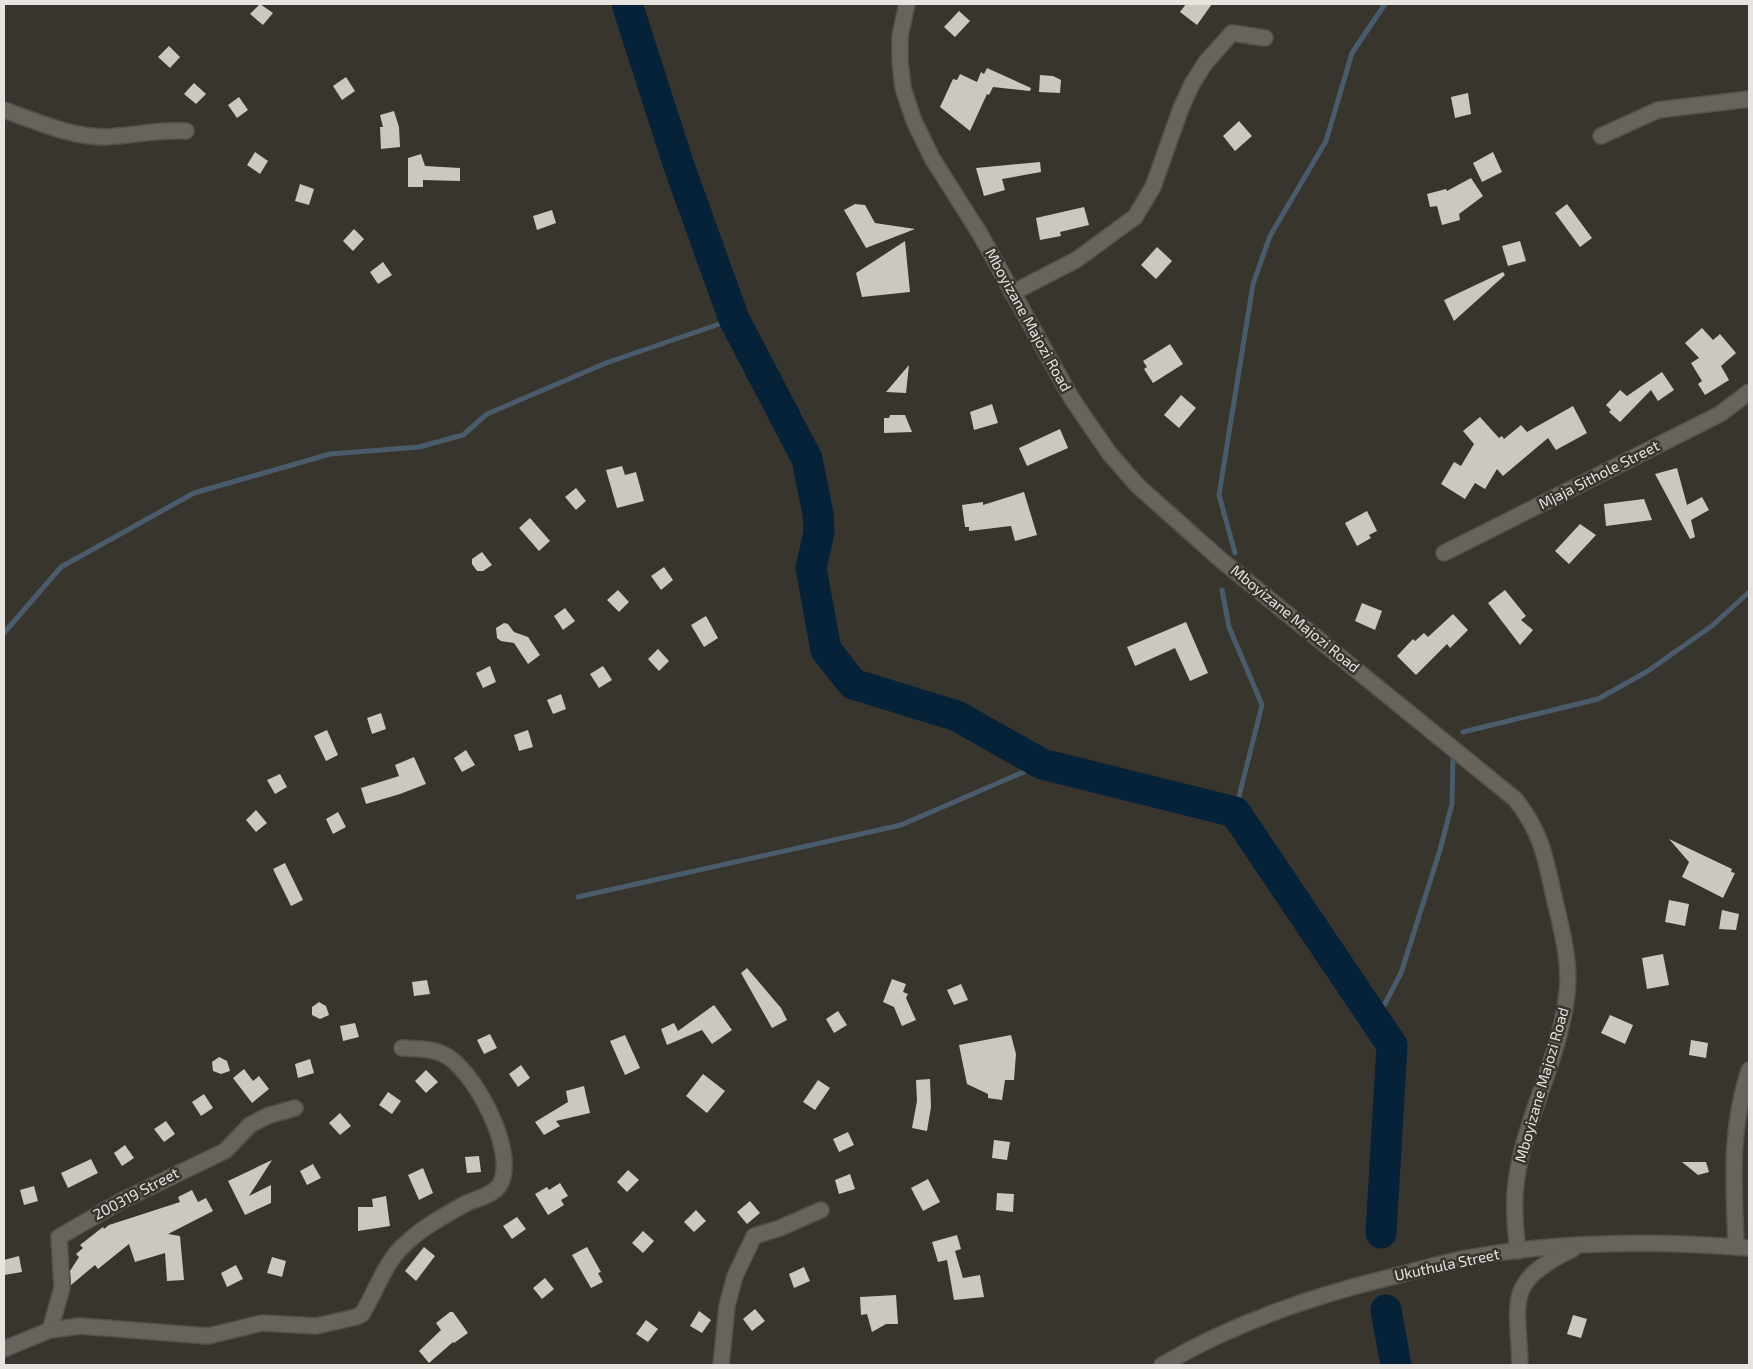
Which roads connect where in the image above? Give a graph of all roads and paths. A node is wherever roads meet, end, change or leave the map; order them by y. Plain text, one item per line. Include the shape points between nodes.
1 (907, 4) edge
2 (1265, 38) dead end
3 (1749, 99) edge
4 (4, 110) edge
5 (186, 131) dead end
6 (1601, 136) dead end
7 (1012, 293) junction
8 (1749, 392) edge
9 (1444, 553) dead end
10 (402, 1048) dead end
11 (1749, 1070) edge
12 (295, 1108) dead end
13 (821, 1210) dead end
14 (1579, 1246) junction
15 (1742, 1248) edge
16 (1518, 1251) junction
17 (50, 1330) junction
18 (4, 1348) edge
19 (721, 1365) edge
20 (1162, 1365) edge
21 (1520, 1365) edge

1 - 7 street, Mboyizane Majozi Road via 900,36 900,60 902,88 911,113 932,158 980,234
2 - 7 street via 1232,33 1206,62 1181,108 1153,187 1134,218 1076,260
3 - 6 street via 1658,110
4 - 5 street via 90,136
7 - 16 street, Mboyizane Majozi Road via 1072,399 1109,453 1138,486 1221,560 1515,799 1535,826 1543,845 1560,924 1568,991 1555,1050 1521,1154 1514,1213
8 - 9 street, Mjaja Sithole Street via 1720,414
10 - 17 street via 444,1054 458,1065 484,1100 499,1133 505,1162 504,1176 494,1191 432,1223 403,1246 392,1259 362,1314 316,1326 262,1323 208,1336 100,1326
11 - 15 street via 1734,1131
12 - 17 street, 200319 Street via 258,1120 225,1150 124,1200 59,1237 62,1288
13 - 19 street via 754,1236 735,1276 727,1306
14 - 15 street, Ukuthula Street via 1626,1243
14 - 16 street, Ukuthula Street
14 - 21 street via 1546,1265 1521,1287 1517,1306
16 - 20 street, Ukuthula Street via 1467,1258 1334,1291 1235,1329
17 - 18 street

